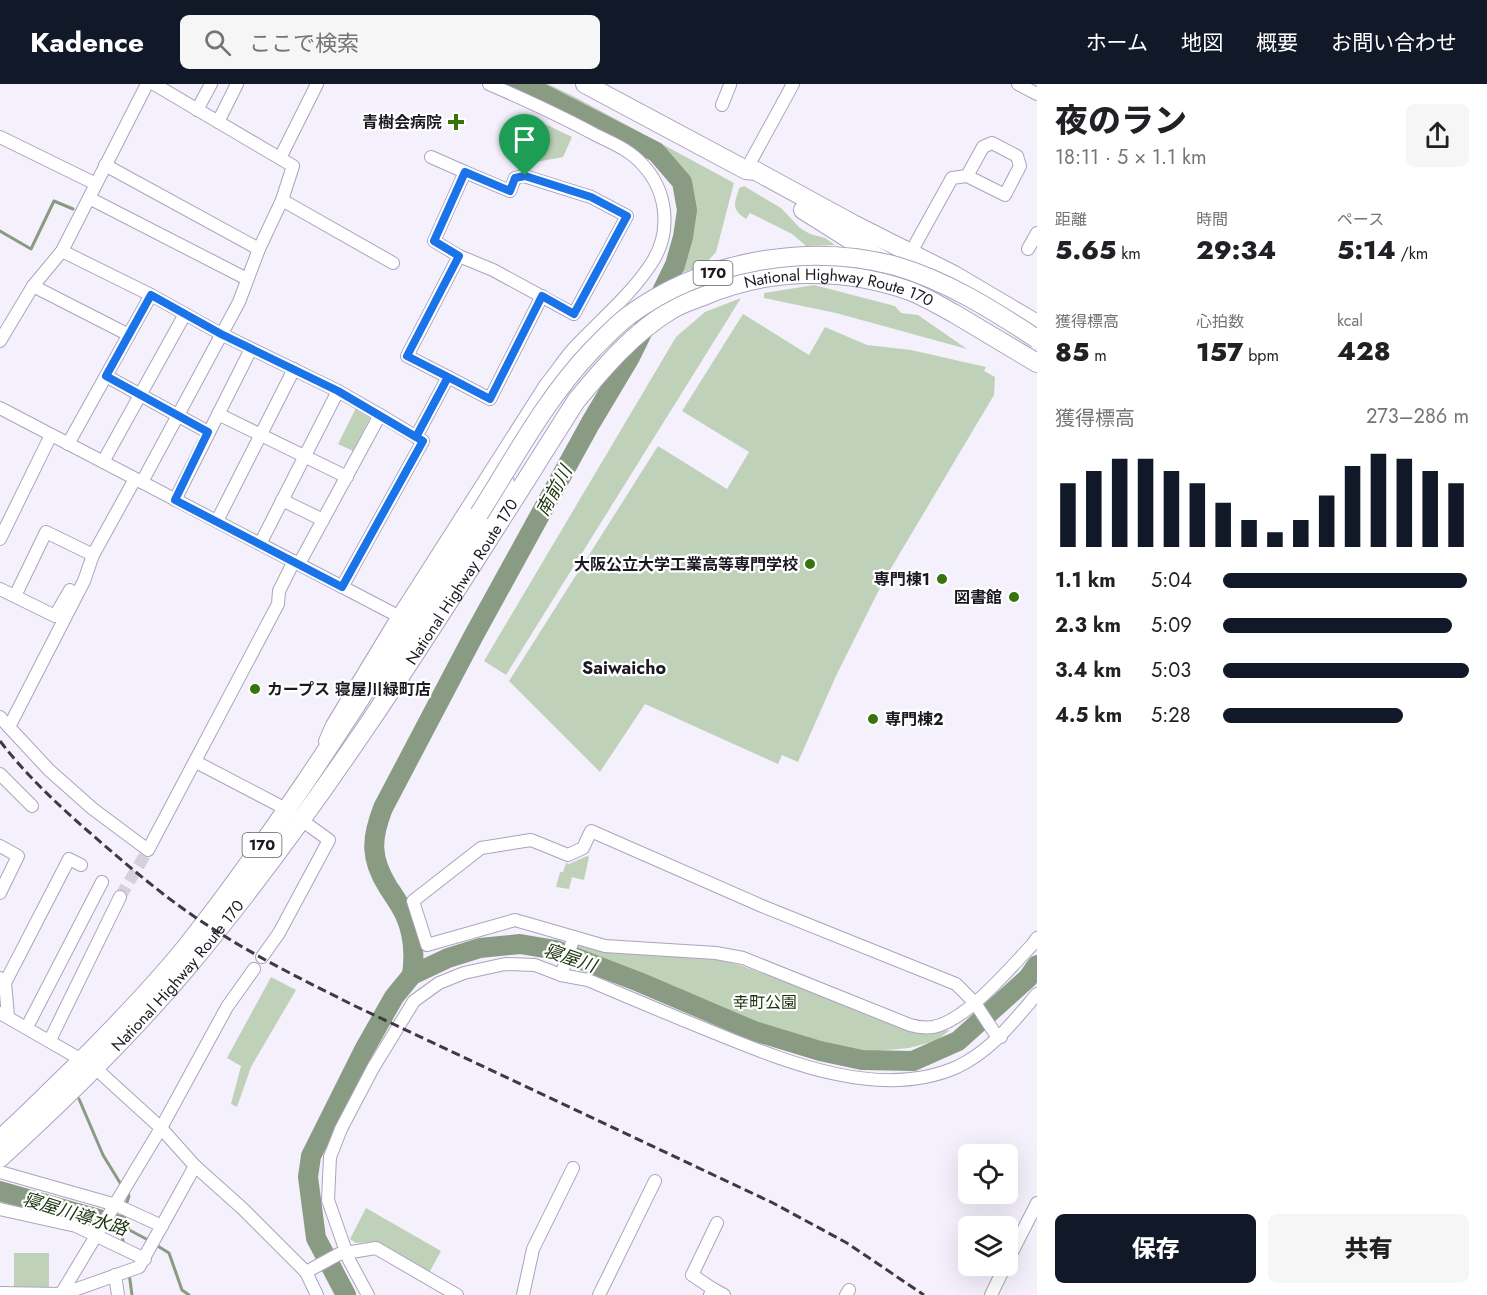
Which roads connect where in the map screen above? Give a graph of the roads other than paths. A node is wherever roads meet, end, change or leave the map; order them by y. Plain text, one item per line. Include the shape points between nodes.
1 (147, 84) edge
2 (211, 84) edge
3 (237, 84) edge
4 (317, 84) edge
5 (489, 84) edge
6 (585, 84) edge
7 (730, 84) edge
8 (793, 84) edge
9 (1018, 84) edge
10 (158, 85) edge
11 (1037, 94) edge
12 (722, 105) dead end
13 (197, 110) junction
14 (218, 122) junction
15 (0, 137) edge
16 (280, 158) junction
17 (431, 158) dead end
18 (105, 165) junction
19 (746, 170) junction
20 (465, 172) junction
21 (967, 176) junction
22 (96, 183) junction
23 (89, 198) junction
24 (282, 200) junction
25 (1037, 232) edge
26 (259, 249) junction
27 (1028, 249) dead end
28 (62, 251) junction
29 (911, 252) junction
30 (459, 256) junction
31 (393, 263) dead end
32 (247, 279) junction
33 (33, 286) junction
34 (151, 295) junction
35 (542, 296) junction
36 (185, 314) junction
37 (1037, 324) edge
38 (221, 334) junction
39 (129, 335) junction
40 (1037, 339) edge
41 (0, 341) edge
42 (251, 349) junction
43 (1037, 363) edge
44 (294, 369) junction
45 (106, 376) junction
46 (448, 377) junction
47 (546, 384) junction
48 (338, 391) junction
49 (140, 395) junction
50 (0, 408) edge
51 (218, 414) junction
52 (380, 415) junction
53 (178, 416) junction
54 (208, 432) junction
55 (51, 435) junction
56 (260, 435) junction
57 (416, 437) junction
58 (68, 444) junction
59 (305, 456) junction
60 (103, 462) junction
61 (347, 477) junction
62 (138, 481) junction
63 (175, 500) junction
64 (282, 500) junction
65 (323, 520) junction
66 (217, 521) junction
67 (0, 539) edge
68 (260, 544) junction
69 (91, 560) junction
70 (296, 563) junction
71 (342, 587) junction
72 (0, 589) edge
73 (15, 596) junction
74 (398, 616) junction
75 (384, 700) junction
76 (4, 722) edge
77 (196, 762) junction
78 (312, 773) junction
79 (0, 774) edge
80 (32, 806) dead end
81 (294, 814) junction
82 (0, 846) edge
83 (81, 865) dead end
84 (102, 882) dead end
85 (0, 893) edge
86 (120, 897) tunnel mouth
87 (574, 937) junction
88 (1037, 938) edge
89 (262, 957) dead end
90 (254, 969) dead end
91 (561, 975) junction
92 (2, 981) edge
93 (1037, 994) edge
94 (976, 1006) junction
95 (4, 1014) edge
96 (27, 1026) junction
97 (997, 1034) junction
98 (50, 1040) junction
99 (88, 1064) junction
100 (161, 1128) junction
101 (0, 1139) edge
102 (0, 1158) edge
103 (195, 1166) junction
104 (573, 1167) dead end
105 (0, 1172) edge
106 (655, 1181) dead end
107 (1037, 1203) edge
108 (116, 1204) junction
109 (0, 1209) edge
110 (717, 1223) dead end
111 (161, 1228) junction
112 (100, 1234) junction
113 (1018, 1240) edge
114 (343, 1253) junction
115 (142, 1256) junction
116 (309, 1271) junction
117 (117, 1274) junction
118 (1000, 1276) edge
119 (0, 1293) edge
120 (716, 1293) edge
121 (60, 1295) edge
122 (118, 1295) edge
123 (317, 1295) edge
124 (368, 1295) edge
125 (458, 1295) edge
126 (523, 1295) edge
127 (600, 1295) edge
128 (991, 1295) edge

1 - 18 street
2 - 13 street
3 - 14 street
4 - 16 street
5 - 47 street via 626,151 652,177 665,207 663,234 653,262
6 - 19 highway, 170
7 - 12 street
8 - 19 street
9 - 11 street
10 - 13 street
13 - 14 street
14 - 16 street
15 - 22 street
16 - 24 street via 292,166
17 - 20 street
18 - 22 street
18 - 26 street
19 - 29 highway, 170 via 756,171
19 - 43 highway, National Highway Route 170 / 170 via 752,180 1003,334
20 - 30 street via 434,241
20 - 35 street via 510,191 515,178 525,176 591,197 627,216 574,314
21 - 21 street via 1005,195 1020,166 1017,156 992,143 982,147
21 - 29 street via 952,178
22 - 23 street
23 - 28 street
23 - 32 street
24 - 26 street
24 - 31 street
25 - 27 street
26 - 32 street
28 - 33 street
28 - 34 street
29 - 37 highway, 170
30 - 35 street
30 - 46 street via 407,356
32 - 38 street
33 - 39 street
33 - 41 street
34 - 36 street
34 - 39 street
35 - 46 street via 490,399
36 - 38 street
36 - 49 street
38 - 42 street
38 - 53 street
39 - 45 street
40 - 78 highway, National Highway Route 170 / 170, bridge via 973,298 896,266 822,256 767,260 717,271 670,290 628,316 558,390
42 - 44 street
42 - 51 street
43 - 75 highway, National Highway Route 170 / 170 via 932,300 854,277 808,273 766,277 719,289 672,309 605,365 576,401
44 - 48 street
44 - 56 street
45 - 49 street
45 - 58 street
46 - 57 street
47 - 74 street
47 - 75 street via 533,434 490,517 384,682
48 - 52 street
48 - 59 street
49 - 53 street
49 - 60 street
50 - 55 street
51 - 54 street
51 - 56 street
52 - 57 street
52 - 61 street
53 - 54 street
53 - 62 street
54 - 63 street
55 - 58 street
55 - 67 street
56 - 59 street
56 - 66 street
57 - 71 street via 423,441
58 - 60 street
59 - 61 street
59 - 64 street
60 - 62 street
61 - 65 street
62 - 63 street
62 - 69 street
63 - 66 street
64 - 65 street
64 - 68 street
65 - 70 street
66 - 68 street
68 - 70 street
69 - 73 street via 55,616
69 - 73 street via 46,532
69 - 76 street via 84,581
70 - 71 street
70 - 77 street
71 - 74 street
72 - 73 street
74 - 78 street via 332,724
75 - 81 highway, National Highway Route 170 / 170
76 - 77 street via 49,770 148,850
77 - 81 street
78 - 81 highway, National Highway Route 170 / 170
79 - 80 street
81 - 89 street via 329,840
81 - 99 highway, National Highway Route 170 / 170 via 273,859 185,969 137,1024
82 - 85 street via 18,856
83 - 92 street via 69,859
84 - 96 street
86 - 98 street
87 - 91 street
87 - 94 street via 605,946 743,958 920,1027 946,1022
87 - 94 street via 514,920 426,945 413,902 481,848 531,840 568,855 583,848 591,831 762,906 956,984
88 - 94 street
90 - 100 street via 227,1006
91 - 97 street via 588,980 786,1061 844,1075 888,1080 920,1078 957,1067 983,1051
91 - 114 street via 535,965 505,964 439,983 414,1001 373,1068 330,1157 328,1200
92 - 95 street
93 - 97 street
94 - 97 street
95 - 96 street
96 - 98 street
98 - 99 street
99 - 100 street
99 - 101 highway, National Highway Route 170 / 170
99 - 102 highway, National Highway Route 170 / 170
100 - 103 street
100 - 108 street
103 - 111 street
103 - 116 street
104 - 126 street via 533,1249
105 - 108 street
106 - 127 street
107 - 113 street
108 - 111 street
108 - 112 street
109 - 112 street
110 - 120 street via 692,1275
111 - 115 street
112 - 115 street
112 - 121 street
114 - 116 street
114 - 124 street
114 - 125 street via 376,1248
115 - 117 street via 139,1267
116 - 123 street
117 - 121 street
117 - 122 street
118 - 128 street
119 - 121 street

